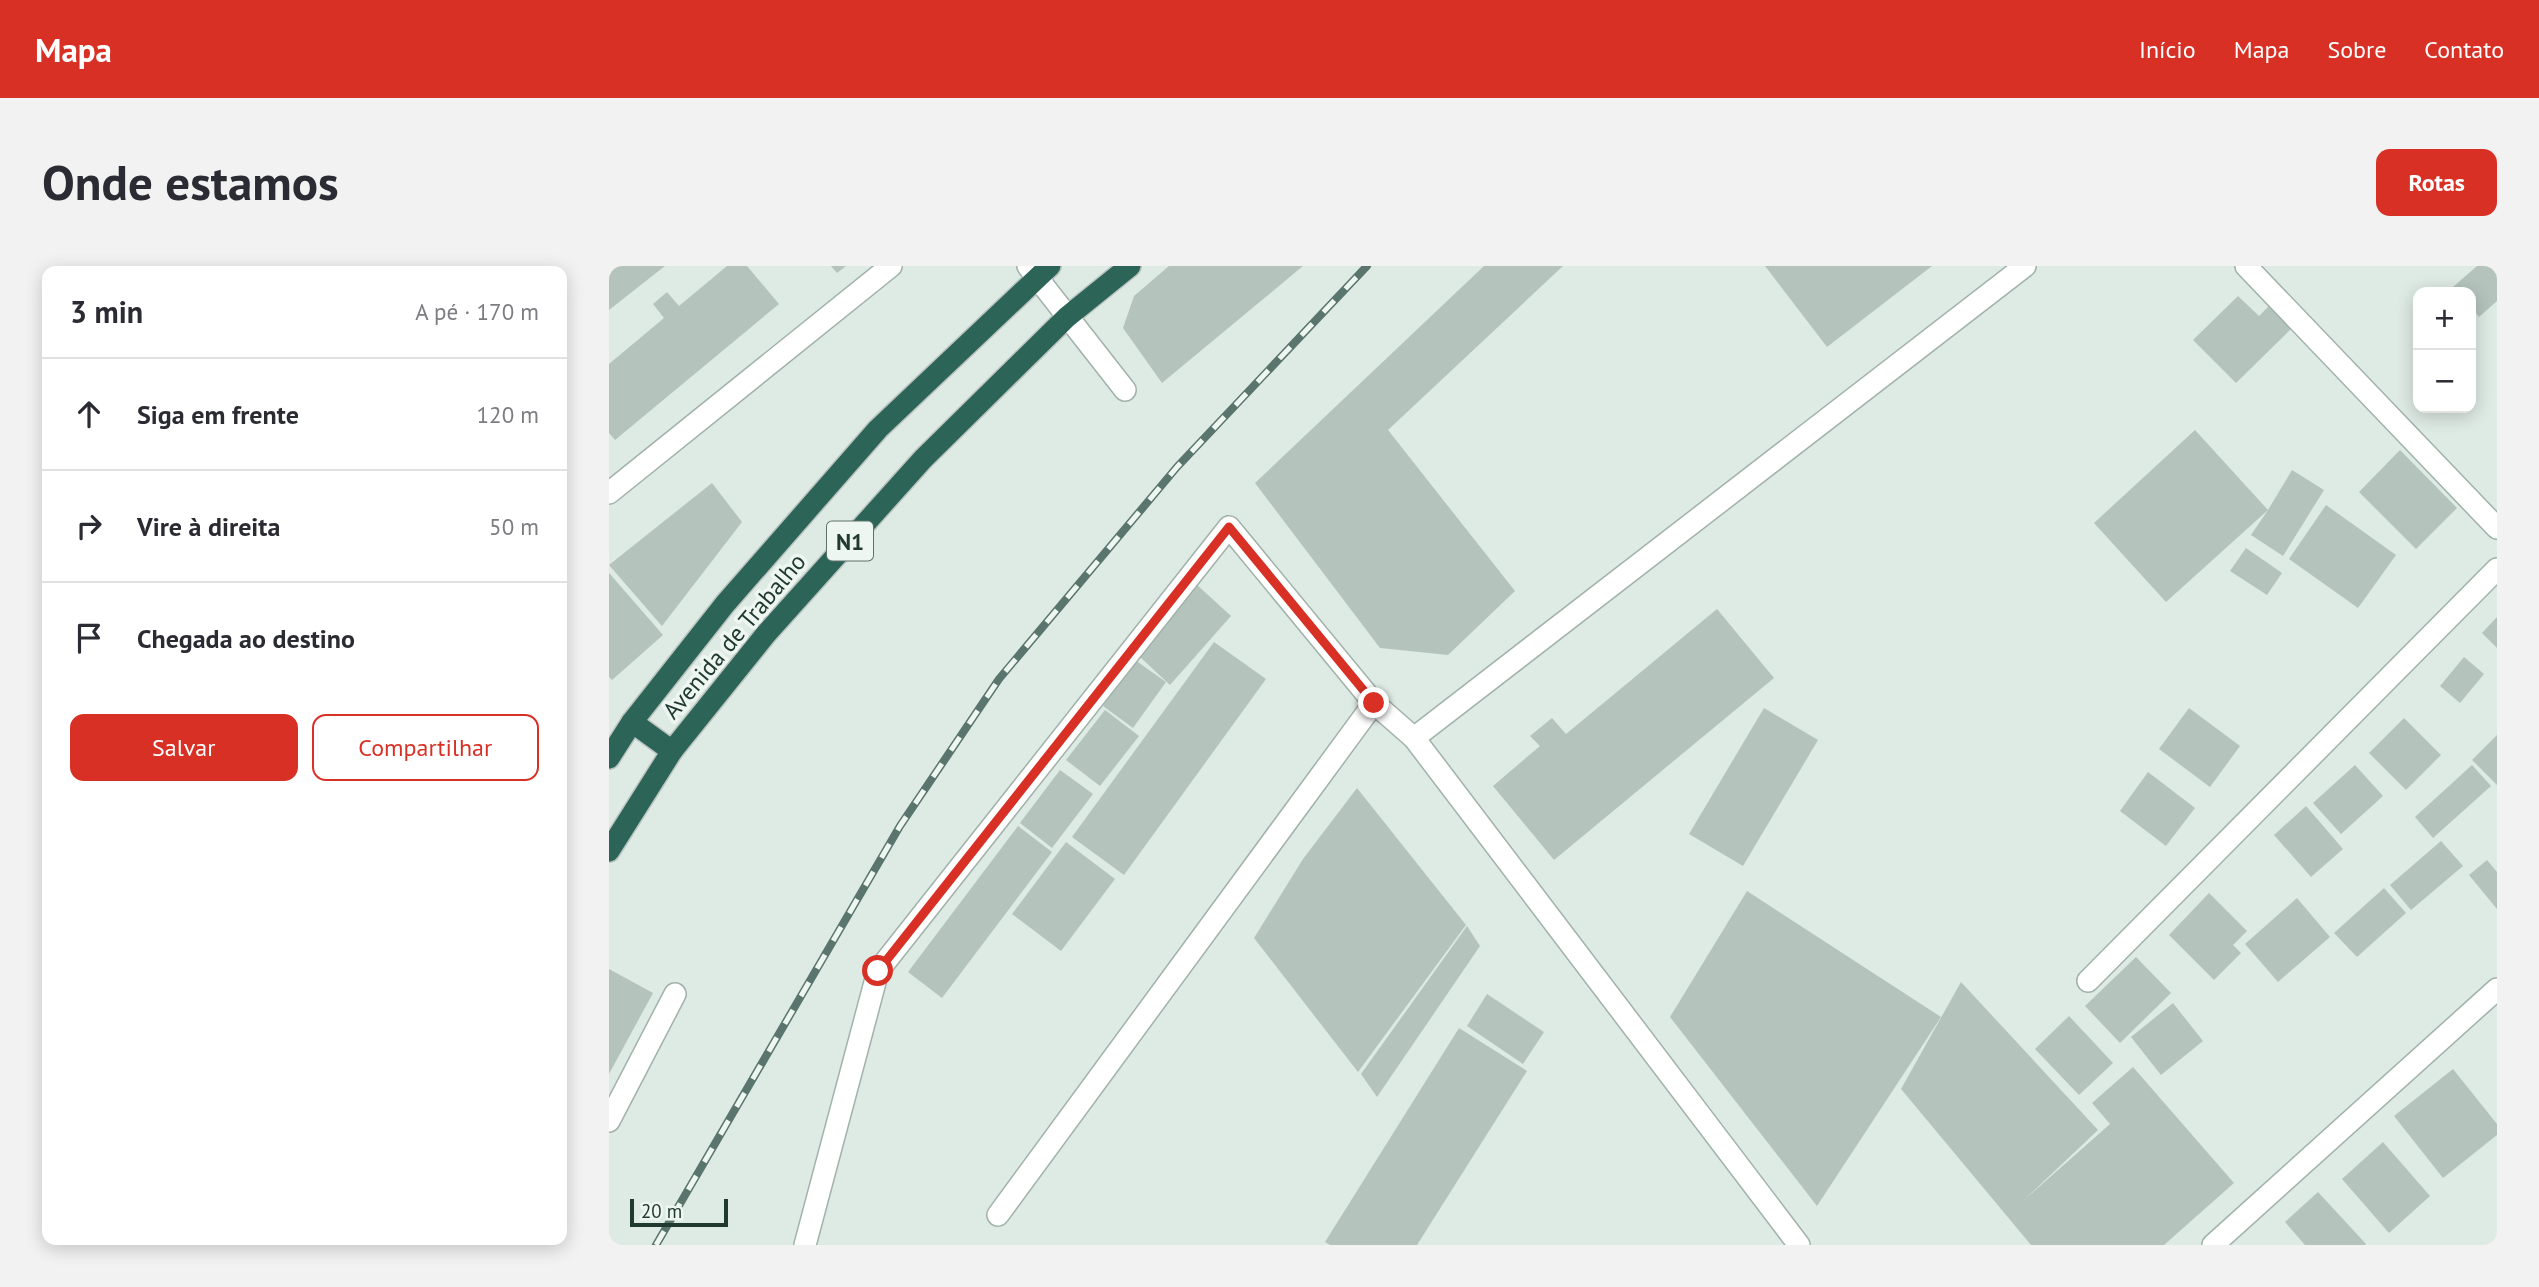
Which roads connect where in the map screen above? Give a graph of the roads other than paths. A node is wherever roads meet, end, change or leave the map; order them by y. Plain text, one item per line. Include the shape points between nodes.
1 (891, 266) edge
2 (1130, 266) edge
3 (2025, 266) edge
4 (2246, 266) edge
5 (1038, 270) edge
6 (1067, 317) junction
7 (1125, 390) dead end
8 (609, 494) edge
9 (2497, 527) edge
10 (2497, 569) edge
11 (1374, 703) junction
12 (632, 722) junction
13 (1414, 738) junction
14 (672, 751) junction
15 (609, 758) edge
16 (609, 851) edge
17 (2088, 981) dead end
18 (2497, 989) edge
19 (675, 994) dead end
20 (609, 1121) edge
21 (998, 1215) dead end
22 (805, 1245) edge
23 (1799, 1245) edge
24 (2213, 1245) edge

1 - 8 street
2 - 6 highway, Avenida de Trabalho / N1
3 - 13 street
4 - 9 street
5 - 6 street
5 - 12 highway, Avenida de Trabalho / N1 via 878,429 726,604
6 - 7 street
6 - 14 highway, Avenida de Trabalho / N1 via 923,459 767,634
10 - 17 street
11 - 13 street
11 - 21 street
11 - 22 street via 1229,527 878,971
12 - 14 highway
12 - 15 highway, Avenida de Trabalho / N1
13 - 23 street
14 - 16 highway, Avenida de Trabalho / N1
18 - 24 street
19 - 20 street

